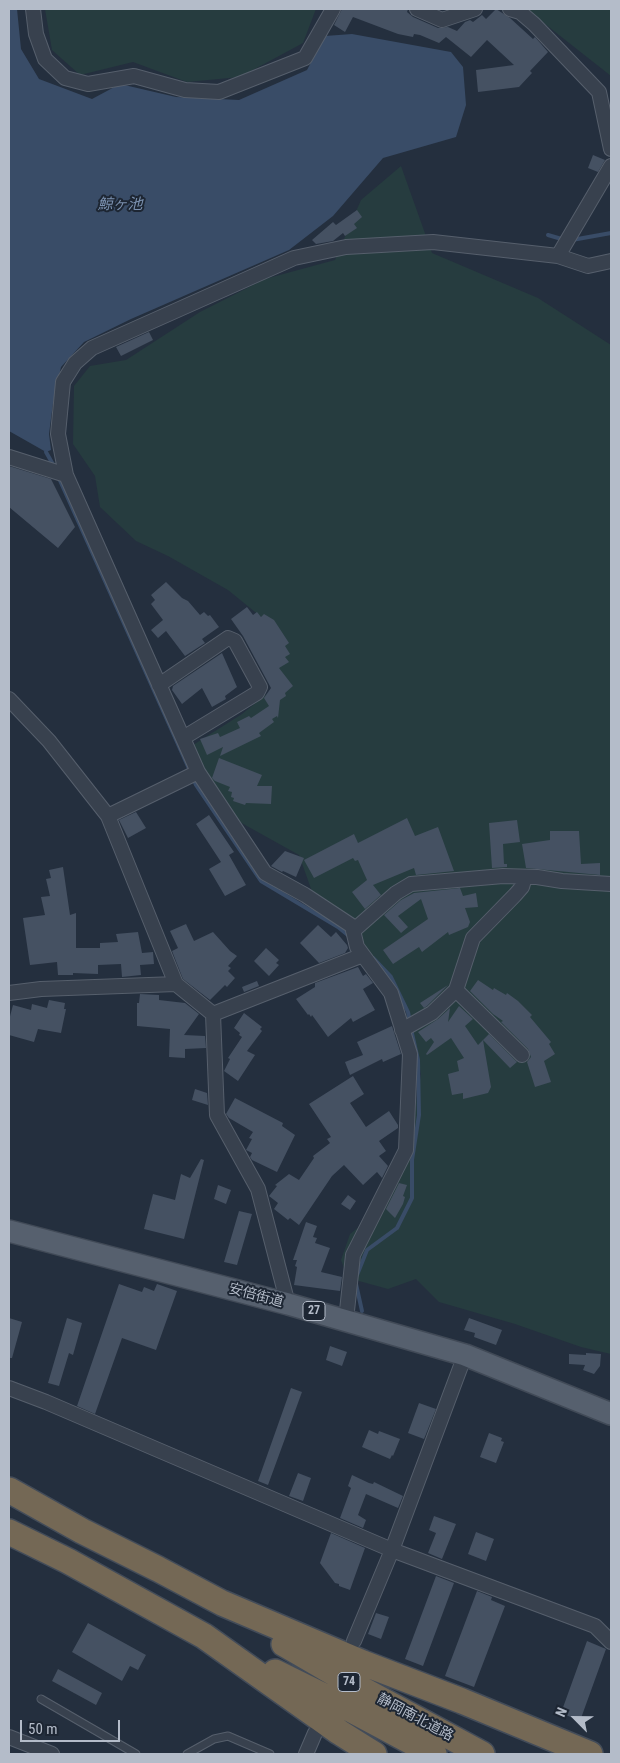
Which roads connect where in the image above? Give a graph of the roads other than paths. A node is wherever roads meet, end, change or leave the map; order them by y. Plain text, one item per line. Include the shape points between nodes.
1 (33, 9) edge
2 (332, 9) edge
3 (417, 9) edge
4 (475, 9) edge
5 (510, 9) edge
6 (611, 149) edge
7 (611, 166) edge
8 (558, 256) junction
9 (611, 261) edge
10 (9, 457) edge
11 (66, 475) junction
12 (159, 685) junction
13 (9, 698) edge
14 (183, 738) junction
15 (198, 772) junction
16 (108, 816) junction
17 (525, 877) junction
18 (611, 884) edge
19 (353, 931) junction
20 (363, 955) junction
21 (176, 984) junction
22 (456, 990) junction
23 (9, 993) edge
24 (213, 1014) junction
25 (403, 1029) junction
26 (522, 1055) dead end
27 (9, 1231) edge
28 (288, 1304) junction
29 (346, 1320) junction
30 (465, 1354) junction
31 (9, 1388) edge
32 (611, 1414) edge
33 (9, 1490) edge
34 (9, 1532) edge
35 (392, 1550) junction
36 (222, 1603) junction
37 (204, 1636) junction
38 (354, 1642) dead end
39 (611, 1642) edge
40 (42, 1699) dead end
41 (315, 1733) dead end
42 (9, 1737) edge
43 (52, 1754) edge
44 (136, 1754) edge
45 (188, 1754) edge
46 (270, 1754) edge
47 (306, 1754) edge
48 (374, 1754) edge
49 (434, 1754) edge
50 (482, 1754) edge
51 (590, 1754) edge

1 - 2 street via 36,34 45,59 65,78 88,84 134,76 185,90 219,92 305,58
3 - 4 street via 442,20
5 - 6 street via 520,12 534,24 599,92
7 - 8 street
8 - 9 street via 588,266
8 - 11 street via 433,242 346,247 294,258 92,348 75,363 63,382 58,434
10 - 11 street
11 - 12 street
12 - 14 street
12 - 14 street via 228,638 235,641 260,687 257,693
13 - 16 street
14 - 15 street
15 - 16 street
15 - 19 street via 266,873 352,926
16 - 21 street
17 - 18 street
17 - 19 street via 411,884
17 - 22 street via 515,895 473,938
19 - 20 street
20 - 24 street
20 - 25 street via 391,993
21 - 23 street
21 - 24 street
22 - 25 street via 432,1013
22 - 26 street
24 - 28 street via 217,1115 258,1189
25 - 29 street via 410,1054 406,1150 353,1254
27 - 28 main road, 安倍街道 / 27
28 - 29 main road, 安倍街道 / 27
29 - 30 main road, 安倍街道 / 27
30 - 32 main road, 安倍街道 / 27
30 - 35 street
31 - 35 street
33 - 36 highway
34 - 37 highway
35 - 38 street
35 - 39 street via 595,1626
36 - 50 highway, 静岡南北道路 / 74 via 273,1638 348,1682
36 - 51 highway
37 - 48 highway
37 - 49 highway, 静岡南北道路 / 74
40 - 44 lane
41 - 47 street
42 - 43 street
45 - 46 lane via 214,1739 228,1736

